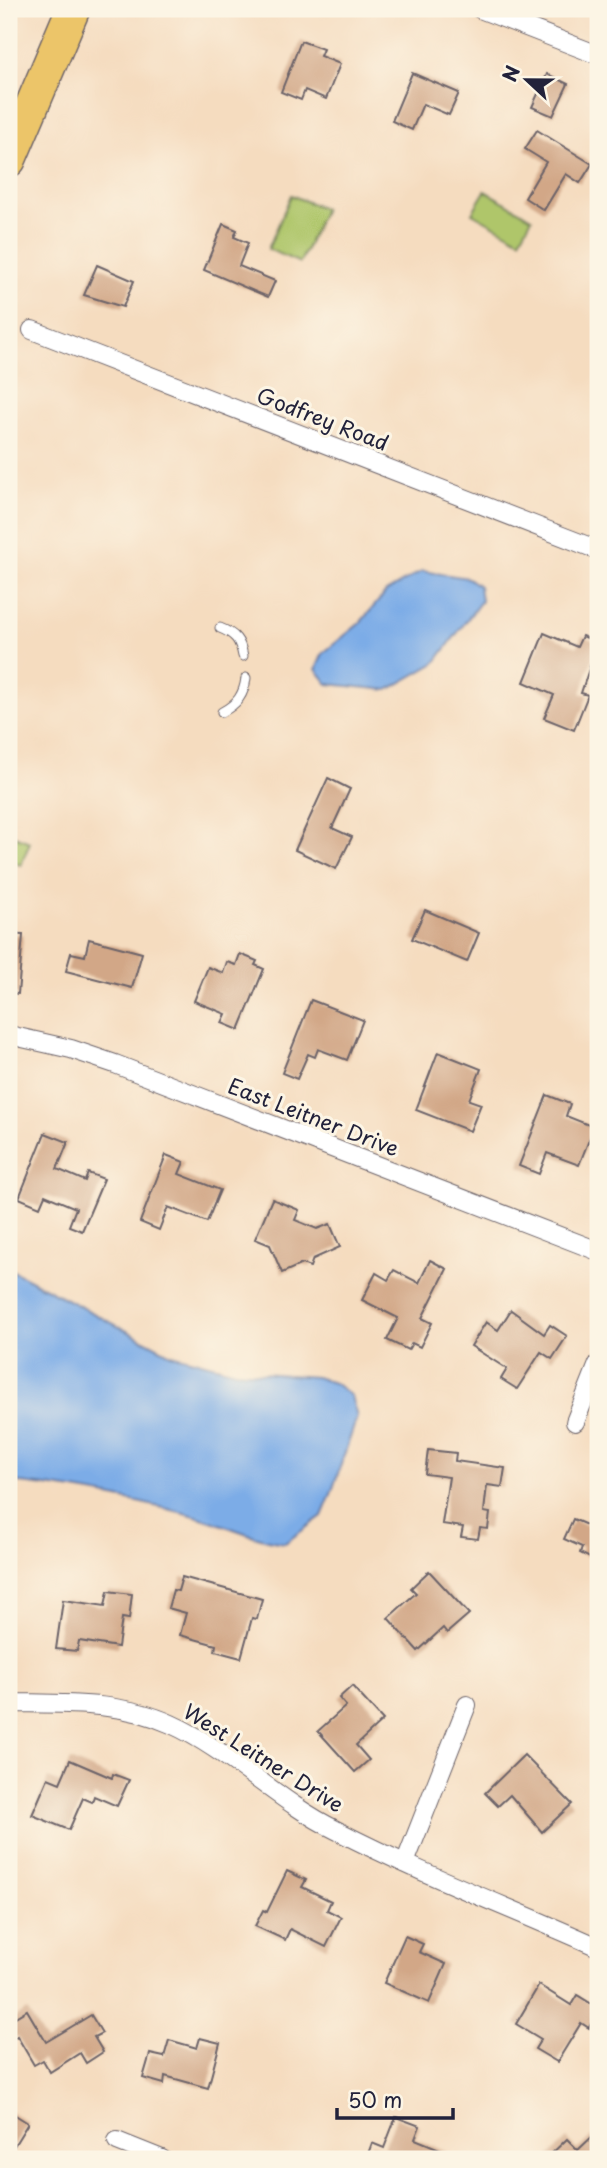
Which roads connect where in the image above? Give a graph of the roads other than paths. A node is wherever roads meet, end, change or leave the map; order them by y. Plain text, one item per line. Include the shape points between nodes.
1 (72, 9) edge
2 (480, 9) edge
3 (598, 55) edge
4 (9, 160) edge
5 (32, 330) dead end
6 (598, 550) edge
7 (220, 628) dead end
8 (243, 656) dead end
9 (246, 678) dead end
10 (222, 712) dead end
11 (9, 1035) edge
12 (598, 1251) edge
13 (598, 1364) edge
14 (575, 1422) dead end
15 (9, 1703) edge
16 (467, 1705) dead end
17 (405, 1863) junction
18 (598, 1947) edge
19 (117, 2141) dead end
20 (162, 2159) edge

1 - 4 highway
2 - 3 street
5 - 6 street, Godfrey Road
7 - 8 lane via 240,641
9 - 10 lane via 236,704
11 - 12 street, East Leitner Drive via 114,1064
13 - 14 street
15 - 17 street, West Leitner Drive via 81,1704 170,1723 334,1830
16 - 17 street
17 - 18 street, West Leitner Drive
19 - 20 street

